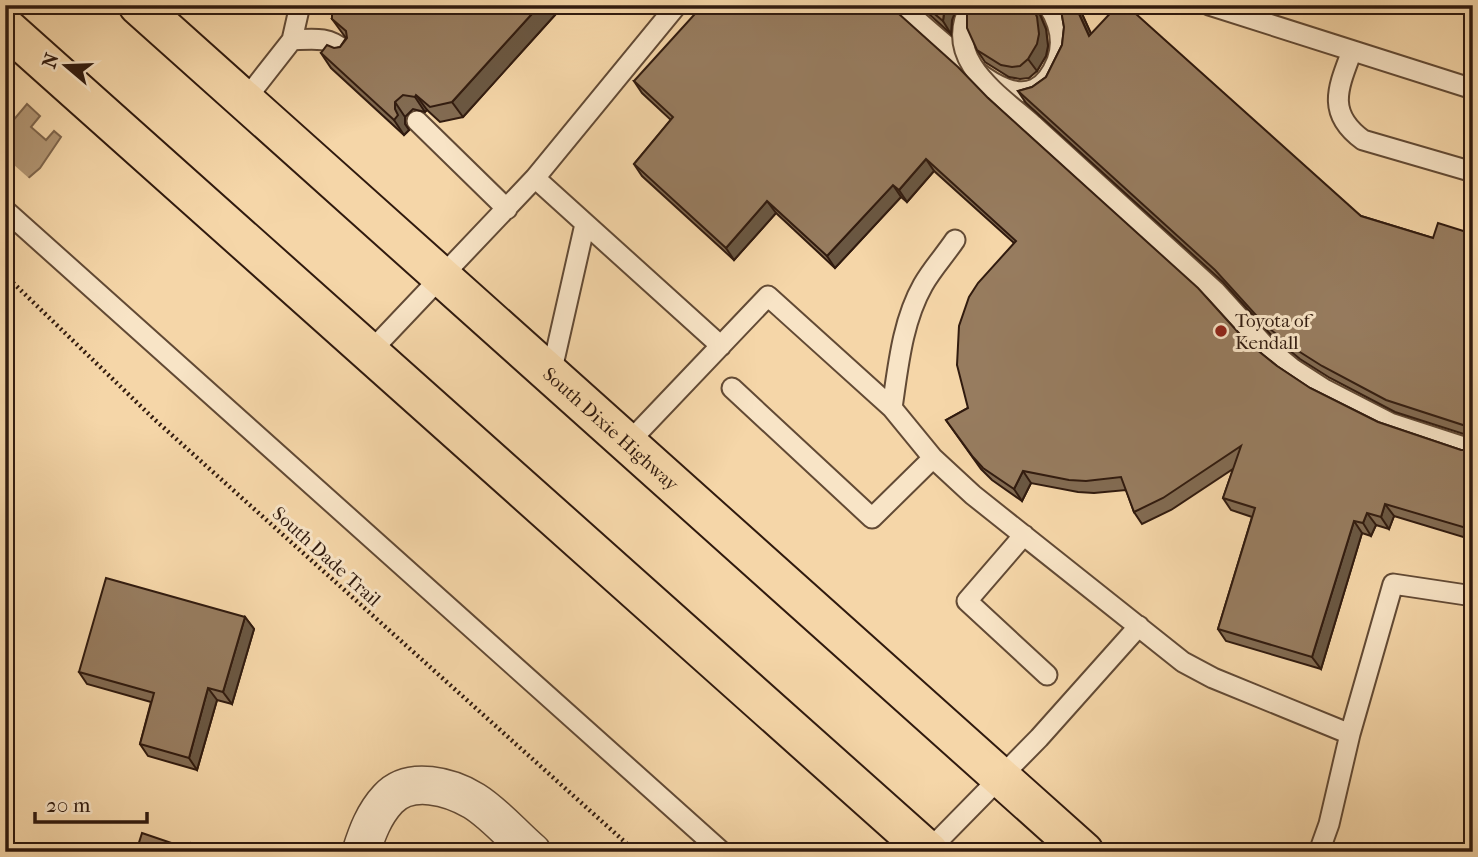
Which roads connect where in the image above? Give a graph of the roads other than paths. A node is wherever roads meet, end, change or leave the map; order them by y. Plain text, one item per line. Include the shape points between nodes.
1 (138, 5) edge
2 (300, 5) edge
3 (677, 5) edge
4 (900, 5) edge
5 (971, 5) edge
6 (1048, 5) edge
7 (1209, 5) edge
8 (5, 27) edge
9 (292, 40) junction
10 (345, 51) edge
11 (1352, 51) junction
12 (1473, 89) edge
13 (245, 100) junction
14 (417, 121) edge
15 (1473, 172) edge
16 (536, 178) junction
17 (507, 209) junction
18 (5, 210) edge
19 (585, 224) junction
20 (955, 240) dead end
21 (442, 276) junction
22 (721, 346) junction
23 (369, 353) junction
24 (551, 374) junction
25 (732, 388) dead end
26 (892, 408) junction
27 (628, 443) junction
28 (1473, 450) edge
29 (933, 458) junction
30 (1024, 535) junction
31 (1473, 596) edge
32 (1139, 626) junction
33 (1047, 675) dead end
34 (1350, 734) junction
35 (1001, 777) junction
36 (929, 851) edge
37 (361, 852) edge
38 (532, 852) edge
39 (722, 852) edge
40 (1084, 852) edge
41 (1320, 852) edge

1 - 13 highway, South Dixie Highway
2 - 9 lane
3 - 16 lane
4 - 6 lane via 979,75 1019,92 1037,88 1058,59 1057,18
5 - 28 lane, bridge via 962,24 964,47 978,77 1215,291 1264,345 1324,389 1390,423
7 - 11 lane
8 - 23 highway
9 - 10 lane via 321,38
9 - 13 lane
11 - 12 lane
11 - 15 lane via 1339,85 1338,112 1348,129 1363,140
13 - 21 highway, South Dixie Highway
14 - 17 lane
16 - 17 lane
16 - 19 lane
17 - 21 lane
18 - 39 lane
19 - 22 lane
19 - 24 lane
20 - 26 lane via 923,286 911,316
21 - 23 lane
21 - 24 highway, South Dixie Highway
22 - 26 lane via 768,296
22 - 27 lane
23 - 36 highway
24 - 27 highway, South Dixie Highway
25 - 29 lane via 872,518
26 - 29 lane
27 - 35 highway, South Dixie Highway
29 - 30 lane
30 - 32 lane
30 - 33 lane via 967,601
31 - 34 lane via 1393,584
32 - 34 lane via 1183,662 1213,678
32 - 35 lane
34 - 41 lane
35 - 36 lane
35 - 40 highway, South Dixie Highway
37 - 38 street via 373,819 390,797 406,788 428,785 475,802

